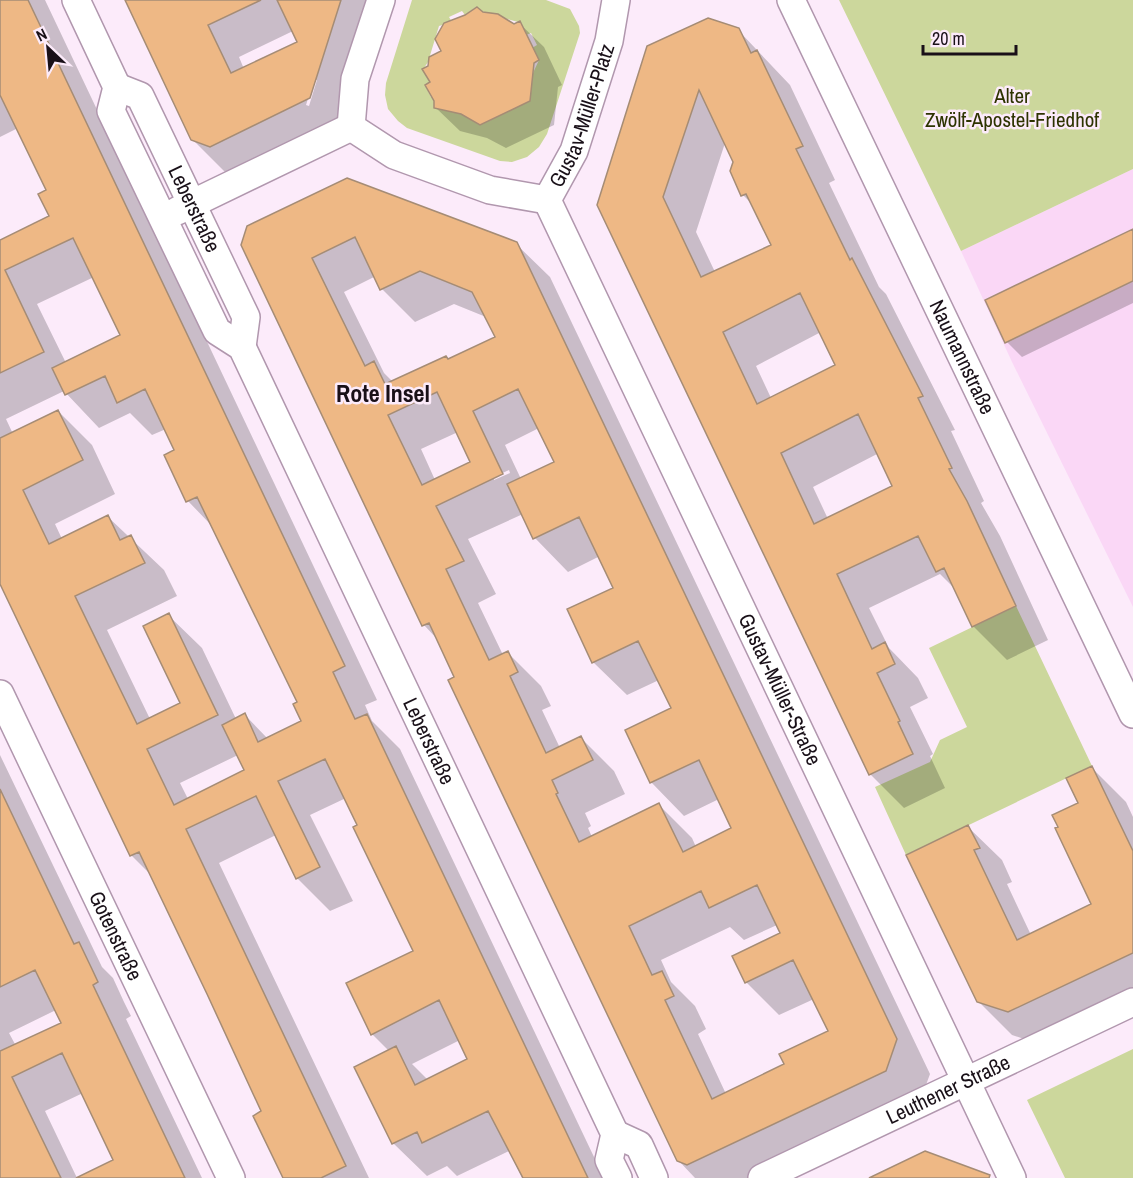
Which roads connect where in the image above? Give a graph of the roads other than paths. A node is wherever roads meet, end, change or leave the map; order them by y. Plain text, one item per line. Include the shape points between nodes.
1 (76, 0) edge
2 (381, 0) edge
3 (616, 0) edge
4 (791, 0) edge
5 (117, 87) junction
6 (351, 128) junction
7 (547, 200) junction
8 (192, 205) junction
9 (162, 218) junction
10 (242, 347) junction
11 (0, 694) edge
12 (1133, 714) edge
13 (1133, 1002) edge
14 (966, 1081) junction
15 (615, 1134) junction
16 (231, 1178) edge
17 (618, 1178) edge
18 (654, 1178) edge
19 (762, 1178) edge
20 (1012, 1178) edge

1 - 5 street
2 - 6 street via 355,79
3 - 7 street, Gustav-Müller-Platz via 609,41 574,151
4 - 12 street, Naumannstraße
5 - 8 street, Leberstraße via 140,96
5 - 9 street, Leberstraße via 111,111
6 - 7 street, Gustav-Müller-Platz via 394,155 490,190
6 - 8 street
7 - 14 street, Gustav-Müller-Straße
8 - 9 street
8 - 10 street, Leberstraße via 246,317
9 - 10 street, Leberstraße via 217,331
10 - 15 street, Leberstraße
11 - 16 street, Gotenstraße
13 - 14 street, Leuthener Straße
14 - 19 street, Leuthener Straße
14 - 20 street, Gustav-Müller-Straße
15 - 17 street via 609,1160
15 - 18 street via 639,1145

